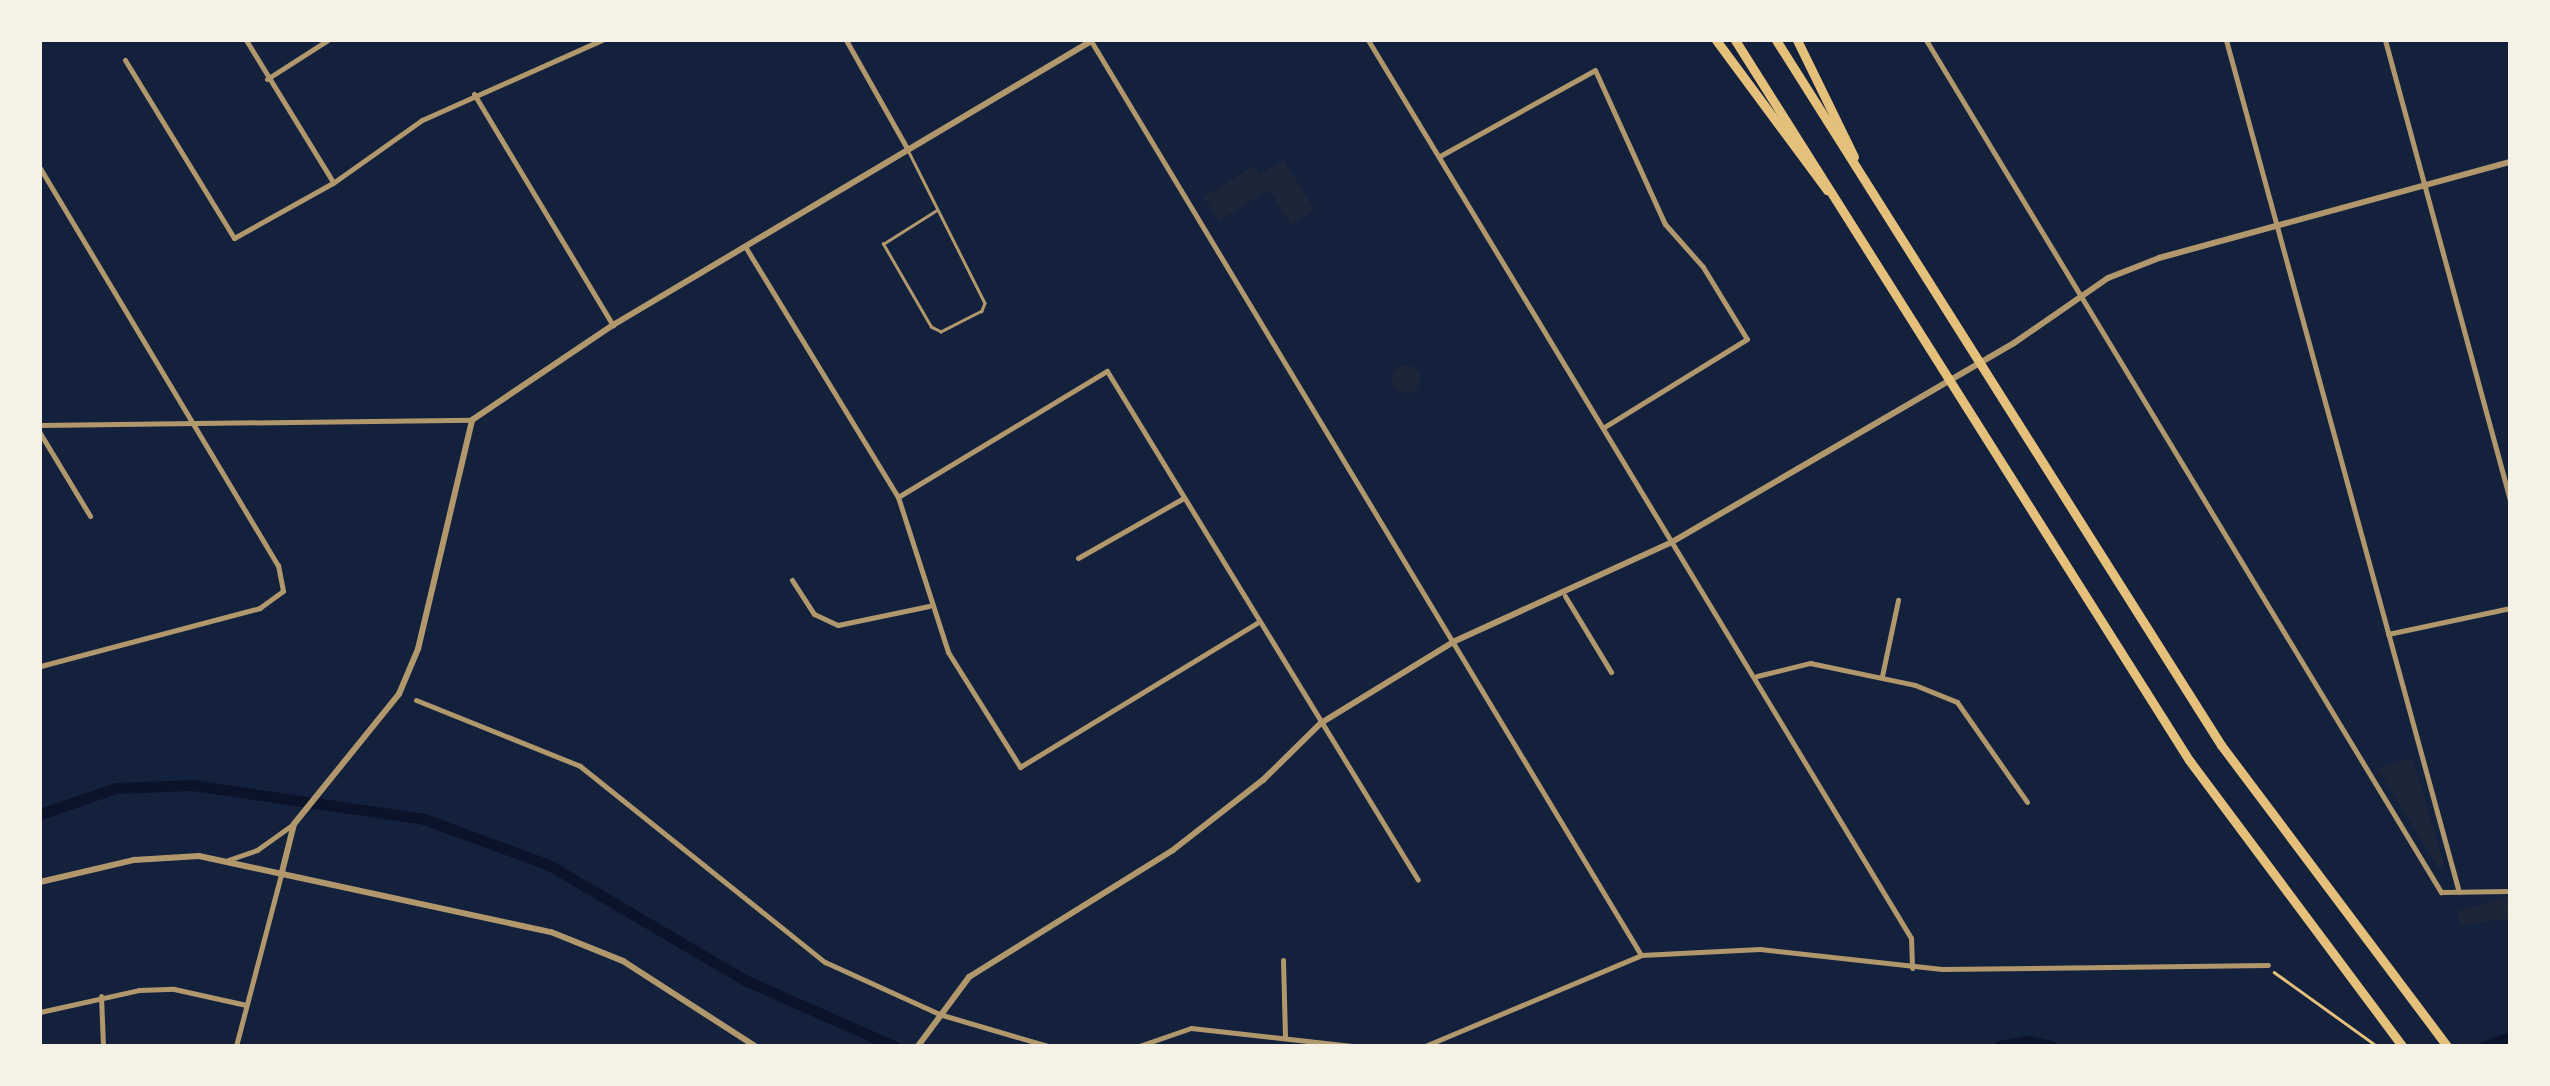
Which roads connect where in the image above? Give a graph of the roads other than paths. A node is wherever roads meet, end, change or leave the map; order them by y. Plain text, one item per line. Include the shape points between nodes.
1 (246, 40) edge
2 (328, 40) edge
3 (602, 40) edge
4 (846, 40) edge
5 (1092, 40) edge
6 (1368, 40) edge
7 (1716, 40) edge
8 (1736, 40) edge
9 (1776, 40) edge
10 (1797, 40) edge
11 (1926, 40) edge
12 (2226, 40) edge
13 (2385, 40) edge
14 (124, 60) dead end
15 (268, 79) junction
16 (474, 94) junction
17 (908, 151) junction
18 (1440, 156) junction
19 (2510, 162) edge
20 (40, 168) edge
21 (333, 182) junction
22 (1865, 182) junction
23 (2424, 186) junction
24 (1832, 194) junction
25 (937, 210) junction
26 (2276, 225) junction
27 (746, 248) junction
28 (2081, 294) junction
29 (612, 326) junction
30 (472, 420) junction
31 (193, 423) junction
32 (40, 425) edge
33 (1606, 426) junction
34 (40, 433) edge
35 (898, 496) junction
36 (1182, 499) junction
37 (2510, 501) edge
38 (90, 516) dead end
39 (1672, 542) junction
40 (1078, 558) dead end
41 (792, 580) dead end
42 (1565, 596) junction
43 (1898, 600) dead end
44 (929, 606) junction
45 (2510, 608) edge
46 (1257, 623) junction
47 (2388, 634) junction
48 (1455, 641) junction
49 (40, 666) edge
50 (1611, 672) dead end
51 (1757, 676) junction
52 (1882, 676) junction
53 (416, 700) dead end
54 (1320, 723) junction
55 (2027, 802) dead end
56 (294, 824) junction
57 (228, 860) junction
58 (282, 872) junction
59 (1418, 880) dead end
60 (40, 882) edge
61 (2510, 891) edge
62 (2459, 892) junction
63 (1641, 955) junction
64 (1283, 960) dead end
65 (2268, 965) road end
66 (1912, 968) junction
67 (101, 996) junction
68 (246, 1005) junction
69 (40, 1012) edge
70 (939, 1014) junction
71 (1285, 1037) junction
72 (742, 1044) edge
73 (103, 1046) edge
74 (236, 1046) edge
75 (755, 1046) edge
76 (918, 1046) edge
77 (1048, 1046) edge
78 (1139, 1046) edge
79 (1352, 1046) edge
80 (1425, 1046) edge
81 (2402, 1046) edge
82 (2447, 1046) edge

1 - 15 street
2 - 15 street
3 - 16 street
4 - 17 street
5 - 17 street
5 - 48 street
6 - 18 street
7 - 24 highway via 1813,178
8 - 24 highway
9 - 22 highway
10 - 22 highway
11 - 28 street
12 - 26 street
13 - 23 street
14 - 21 street via 234,238
15 - 21 street
16 - 21 street via 422,120
16 - 29 street
17 - 25 lane
17 - 27 street
18 - 33 street
18 - 33 street via 1595,70 1665,224 1703,267 1746,339
19 - 23 street
20 - 31 street
22 - 82 highway via 2221,745
23 - 26 street
23 - 37 street
24 - 81 highway via 2189,760
25 - 25 lane via 985,303 982,311 941,332 931,327 882,244
26 - 28 street via 2144,263
26 - 47 street
27 - 29 street
27 - 35 street
28 - 39 street via 2014,343
28 - 62 street via 2441,892
29 - 30 street
30 - 31 street
30 - 56 street via 418,650 399,694
31 - 32 street
31 - 49 street via 278,565 283,591 260,608
33 - 39 street
34 - 38 street
35 - 36 street via 1107,371
35 - 44 street
36 - 40 street
36 - 46 street
39 - 42 street
39 - 51 street
41 - 44 street via 814,614 838,625
42 - 48 street
42 - 50 street
43 - 52 street
44 - 46 street via 961,676 1020,768
45 - 47 street
46 - 54 street
47 - 62 street
48 - 54 street
48 - 63 street
51 - 52 street via 1810,662
51 - 66 street via 1910,938
52 - 55 street via 1957,702
53 - 70 street via 580,766 825,962
54 - 59 street
54 - 70 street via 1221,815 994,959
56 - 57 street via 257,850
56 - 58 street
57 - 58 street
57 - 60 street via 153,858
58 - 68 street
58 - 72 street via 589,942
61 - 62 street
63 - 66 street via 1760,949
63 - 80 street
64 - 71 street
65 - 66 street
67 - 68 street via 174,990
67 - 69 street
67 - 73 street
68 - 74 street
70 - 76 street
70 - 77 street
71 - 78 street via 1191,1028
71 - 79 street
72 - 75 street

